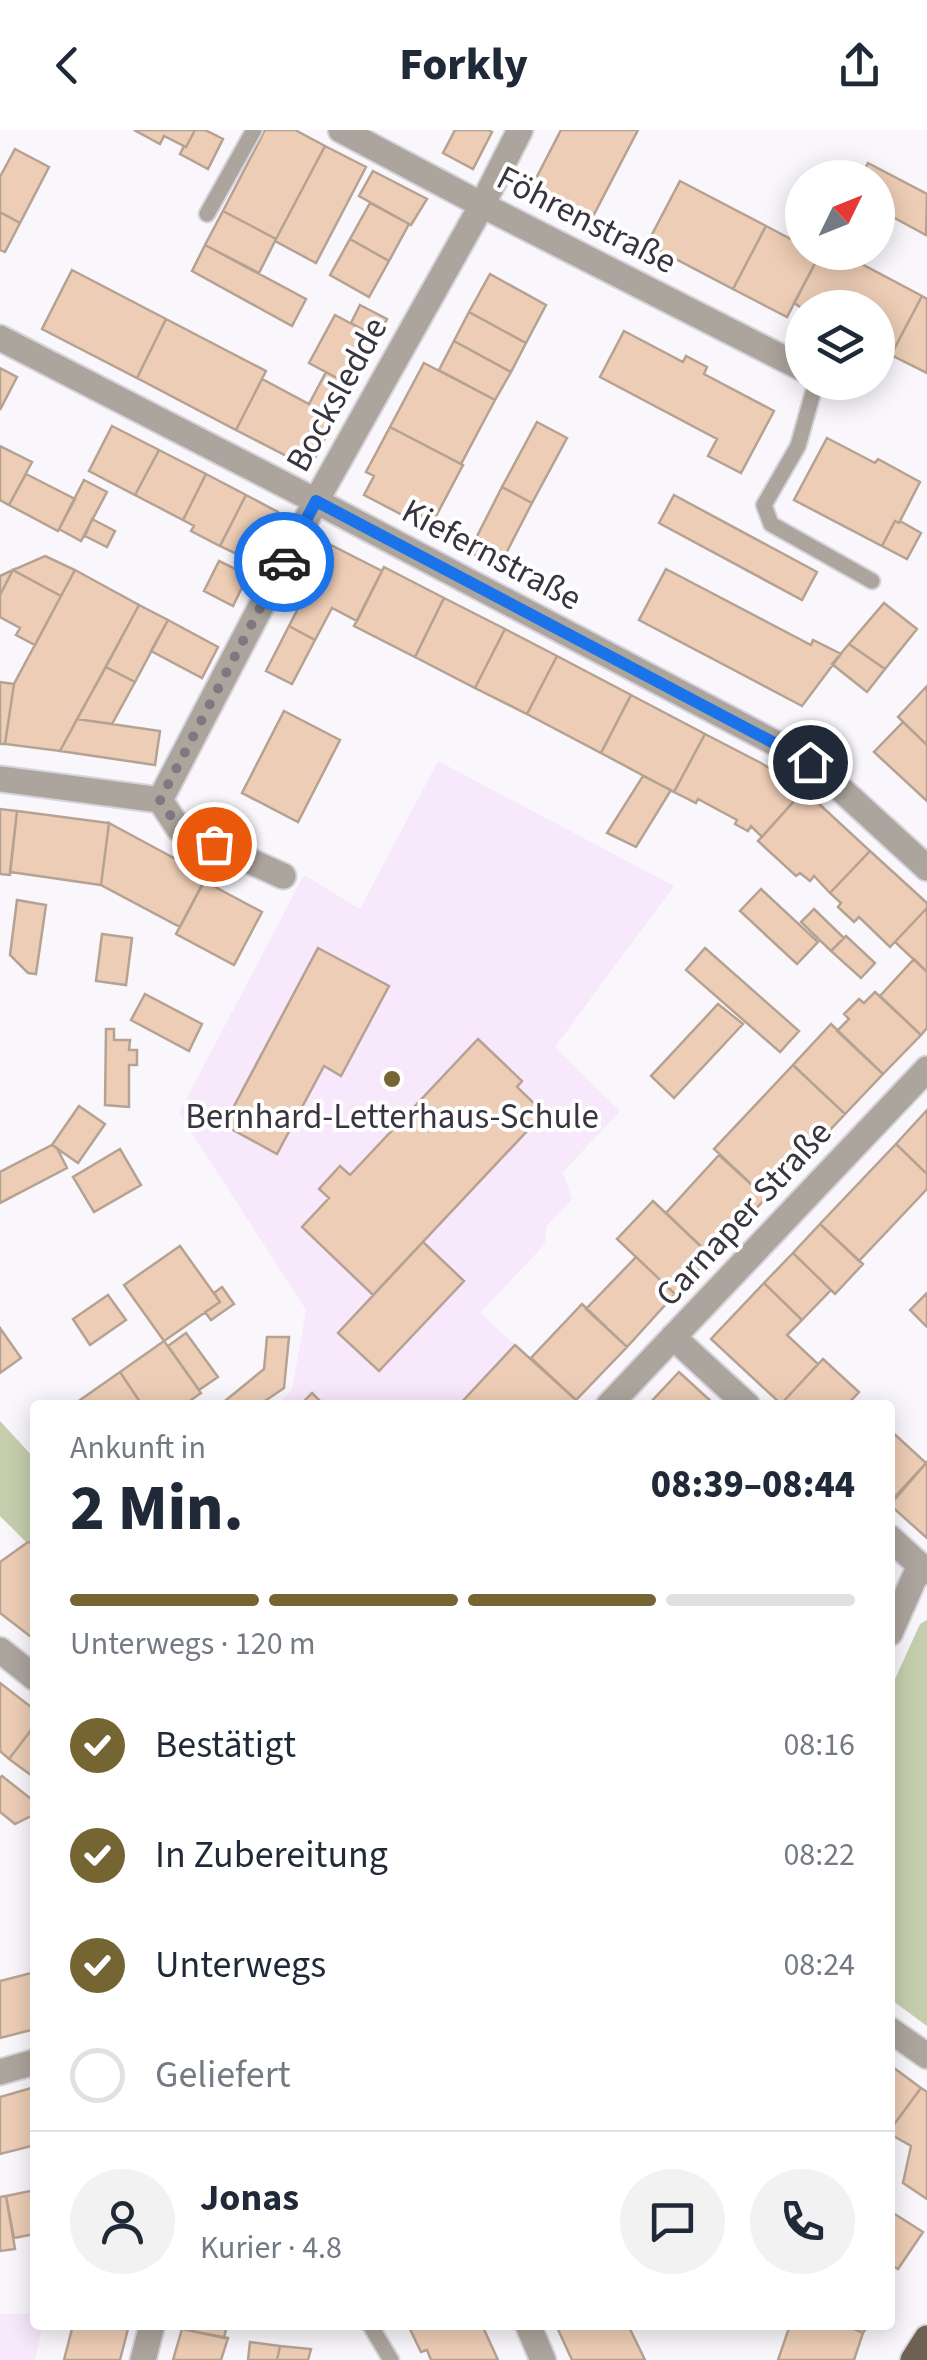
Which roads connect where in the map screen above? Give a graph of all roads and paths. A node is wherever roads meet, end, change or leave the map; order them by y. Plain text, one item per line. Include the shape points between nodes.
1 (254, 130) edge
2 (341, 130) edge
3 (520, 130) edge
4 (482, 205) junction
5 (207, 214) dead end
6 (0, 338) edge
7 (785, 359) edge
8 (811, 400) edge
9 (316, 501) junction
10 (872, 581) dead end
11 (0, 779) edge
12 (160, 800) junction
13 (927, 868) edge
14 (283, 876) dead end
15 (927, 1068) edge
16 (673, 1337) junction
17 (614, 1400) edge
18 (741, 1400) edge
19 (895, 1543) edge
20 (924, 1569) edge
21 (895, 1624) edge
22 (0, 1650) edge
23 (30, 1674) edge
24 (895, 2034) edge
25 (927, 2056) edge
26 (30, 2063) edge
27 (0, 2072) edge
28 (151, 2330) edge
29 (373, 2330) edge
30 (530, 2330) edge
31 (927, 2338) edge
32 (143, 2360) edge
33 (391, 2360) edge
34 (544, 2360) edge
35 (914, 2360) edge

1 - 5 lane
2 - 4 street, Föhrenstraße
3 - 4 street, Bocksledde
4 - 7 street, Föhrenstraße
4 - 9 street, Bocksledde
6 - 9 street, Kiefernstraße
8 - 10 lane via 798,446 764,504 771,524
9 - 12 street, Bocksledde
9 - 13 street, Kiefernstraße via 810,762
11 - 12 street
12 - 14 street via 179,828
15 - 16 street, Carnaper Straße
16 - 17 street, Carnaper Straße
16 - 18 street
19 - 20 street
20 - 21 street
22 - 23 street
24 - 25 street
26 - 27 street
28 - 32 street
29 - 33 lane
30 - 34 street
31 - 35 main road

